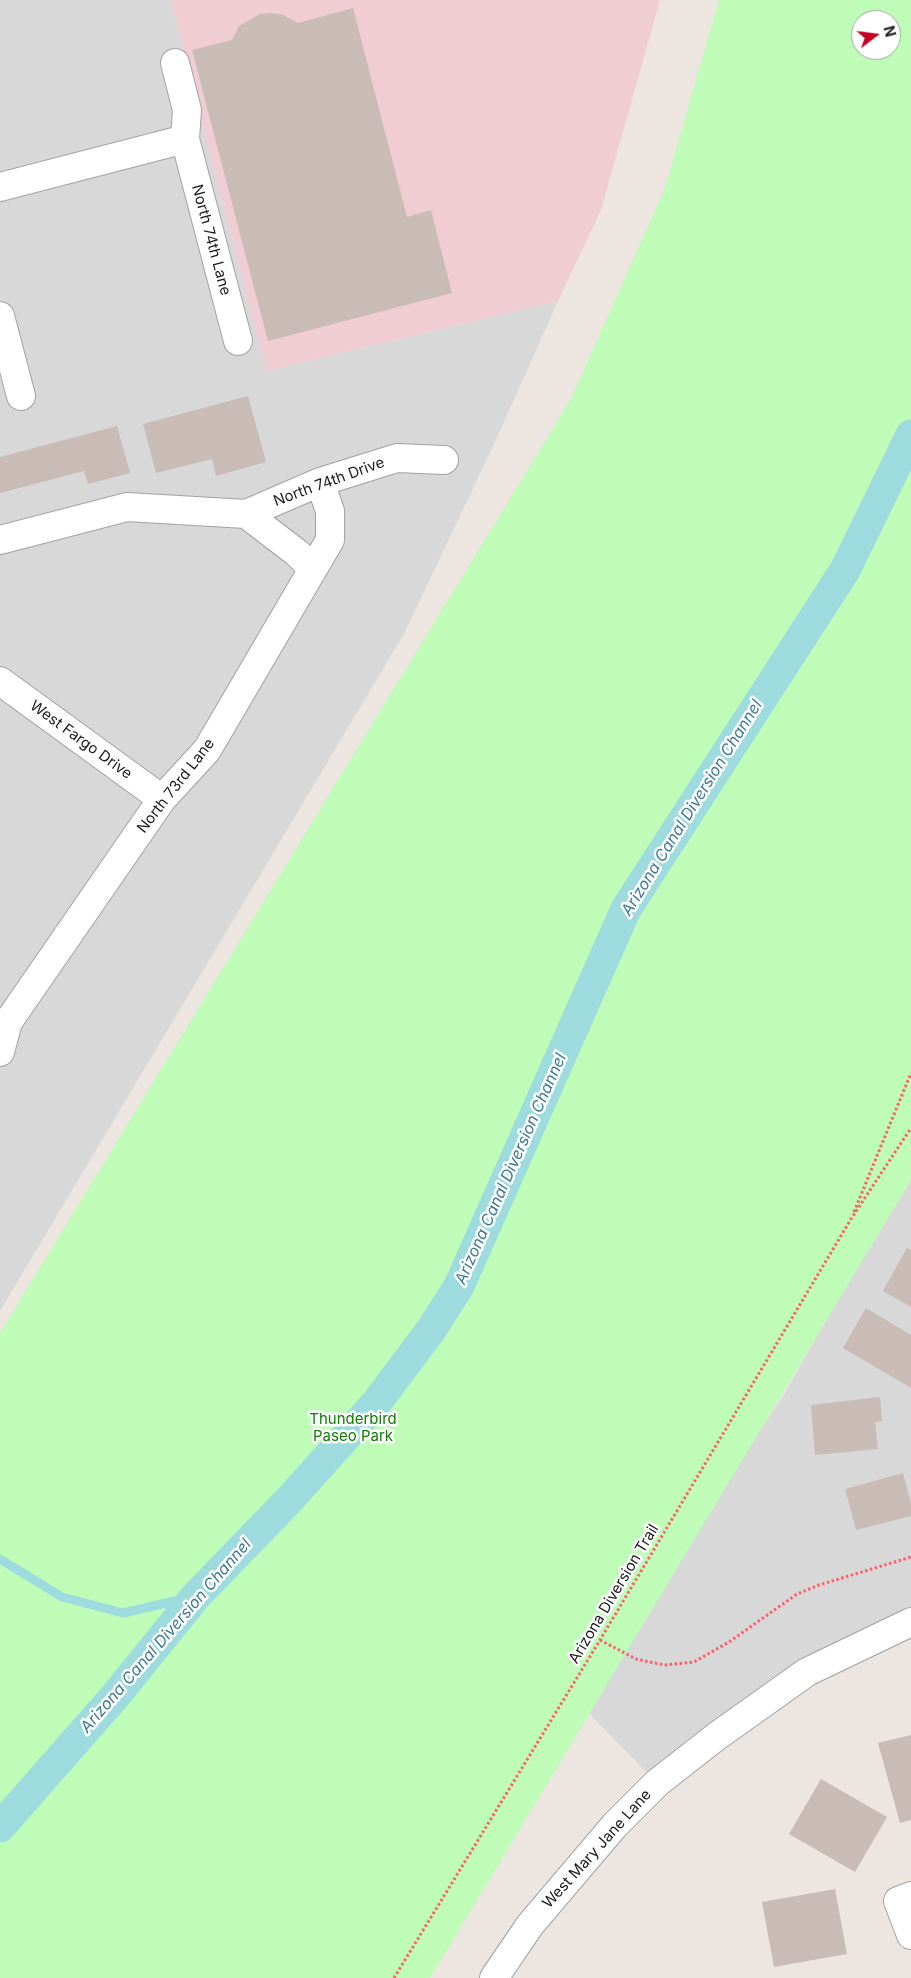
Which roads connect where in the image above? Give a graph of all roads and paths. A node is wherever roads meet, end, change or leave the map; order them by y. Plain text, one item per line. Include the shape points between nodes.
1 (174, 63) dead end
2 (184, 139) junction
3 (0, 187) edge
4 (0, 316) edge
5 (238, 341) dead end
6 (21, 396) dead end
7 (444, 460) dead end
8 (320, 482) junction
9 (246, 514) junction
10 (0, 540) edge
11 (312, 568) junction
12 (0, 681) edge
13 (162, 799) junction
14 (4, 1020) edge
15 (0, 1052) edge
16 (911, 1073) edge
17 (911, 1128) edge
18 (851, 1219) junction
19 (911, 1557) edge
20 (911, 1622) edge
21 (600, 1640) junction
22 (905, 1899) edge
23 (911, 1935) edge
24 (394, 1978) edge
25 (494, 1978) edge

1 - 2 street, North 74th Lane via 186,110
2 - 3 street
2 - 5 street, North 74th Lane
4 - 6 street
7 - 8 street, North 74th Drive via 397,458
8 - 9 street, North 74th Drive
8 - 11 street, North 73rd Lane via 330,510 330,540
9 - 10 street, North 74th Drive via 127,507
9 - 11 street, North 74th Drive
11 - 13 street, North 73rd Lane via 207,750
12 - 13 street, West Fargo Drive
13 - 14 street, North 73rd Lane
14 - 15 street, North 73rd Lane
16 - 18 path, Arizona Diversion Trail
17 - 18 path, Arizona Diversion Trail
18 - 21 path, Arizona Diversion Trail
19 - 21 path via 797,1594 729,1642 694,1662 664,1666 636,1659
20 - 25 street, West Mary Jane Lane via 807,1672 657,1783 615,1825 530,1924
21 - 24 path, Arizona Diversion Trail
22 - 23 street

